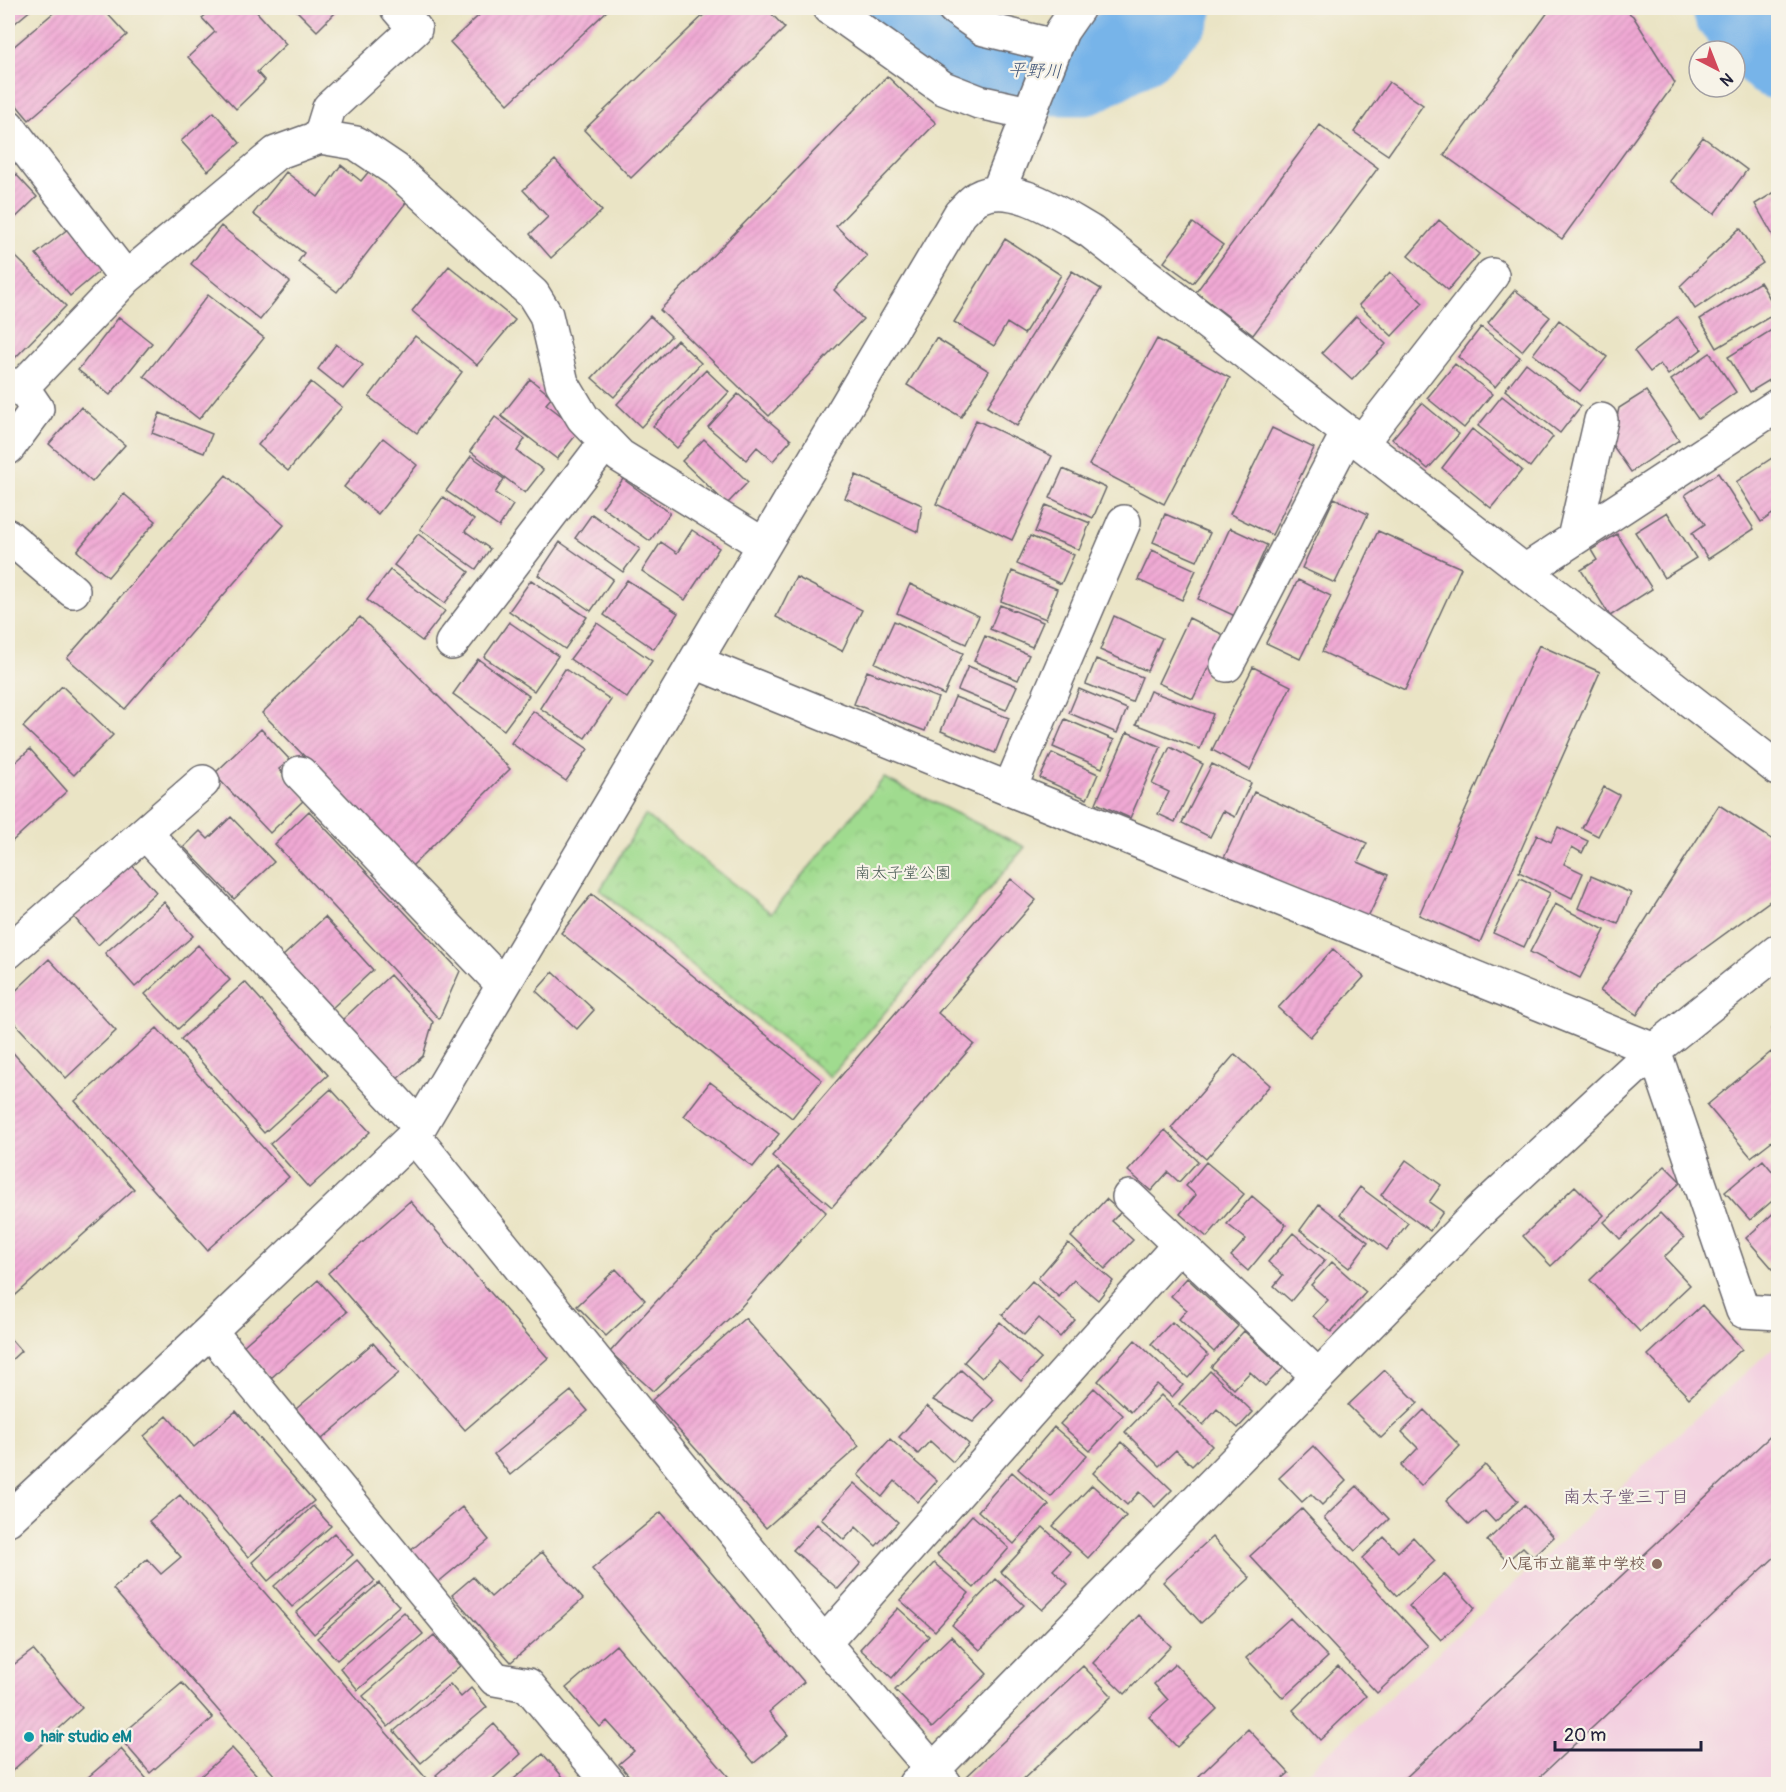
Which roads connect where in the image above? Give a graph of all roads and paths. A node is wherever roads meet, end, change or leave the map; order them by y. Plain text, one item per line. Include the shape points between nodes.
1 (397, 8) edge
2 (830, 8) edge
3 (954, 8) edge
4 (1078, 8) edge
5 (1055, 46) junction
6 (1029, 113) junction
7 (8, 126) edge
8 (320, 137) junction
9 (998, 192) junction
10 (1492, 275) dead end
11 (126, 278) junction
12 (14, 386) edge
13 (1779, 405) edge
14 (1601, 420) dead end
15 (1354, 437) junction
16 (606, 442) junction
17 (8, 448) edge
18 (1125, 522) dead end
19 (8, 536) edge
20 (1574, 538) junction
21 (765, 545) junction
22 (1526, 571) junction
23 (73, 591) dead end
24 (452, 643) dead end
25 (694, 662) junction
26 (1227, 665) dead end
27 (1779, 769) edge
28 (300, 772) dead end
29 (203, 783) dead end
30 (1010, 788) junction
31 (145, 834) junction
32 (1779, 951) edge
33 (8, 952) edge
34 (503, 985) junction
35 (1654, 1050) junction
36 (416, 1131) junction
37 (1129, 1197) dead end
38 (1179, 1245) junction
39 (1779, 1314) edge
40 (210, 1331) junction
41 (1318, 1376) junction
42 (8, 1519) edge
43 (824, 1644) junction
44 (931, 1780) edge
45 (609, 1785) edge

1 - 8 street via 415,29 329,108
2 - 6 street via 943,88 979,102
3 - 5 street via 984,29
4 - 5 street
5 - 6 street
6 - 9 street
7 - 11 street
8 - 11 street via 276,153
8 - 16 street via 356,143 396,170 533,294 546,315 562,383 583,418
9 - 15 street via 1043,205 1091,232
9 - 21 street via 976,198 960,214
10 - 15 street
11 - 12 street
12 - 17 street via 37,409
13 - 20 street
14 - 20 street
15 - 22 street
15 - 26 street
16 - 21 street via 620,456
16 - 24 street
18 - 30 street
19 - 23 street
20 - 22 street
21 - 25 street
22 - 27 street
25 - 30 street
25 - 34 street
28 - 34 street
29 - 31 street
30 - 35 street
31 - 33 street
31 - 36 street
32 - 35 street
34 - 36 street
35 - 39 street via 1743,1311
35 - 41 street via 1479,1212
36 - 40 street
36 - 43 street
37 - 38 street
38 - 41 street
38 - 43 street
40 - 42 street
40 - 45 street via 495,1679 528,1685
41 - 44 street
43 - 44 street

